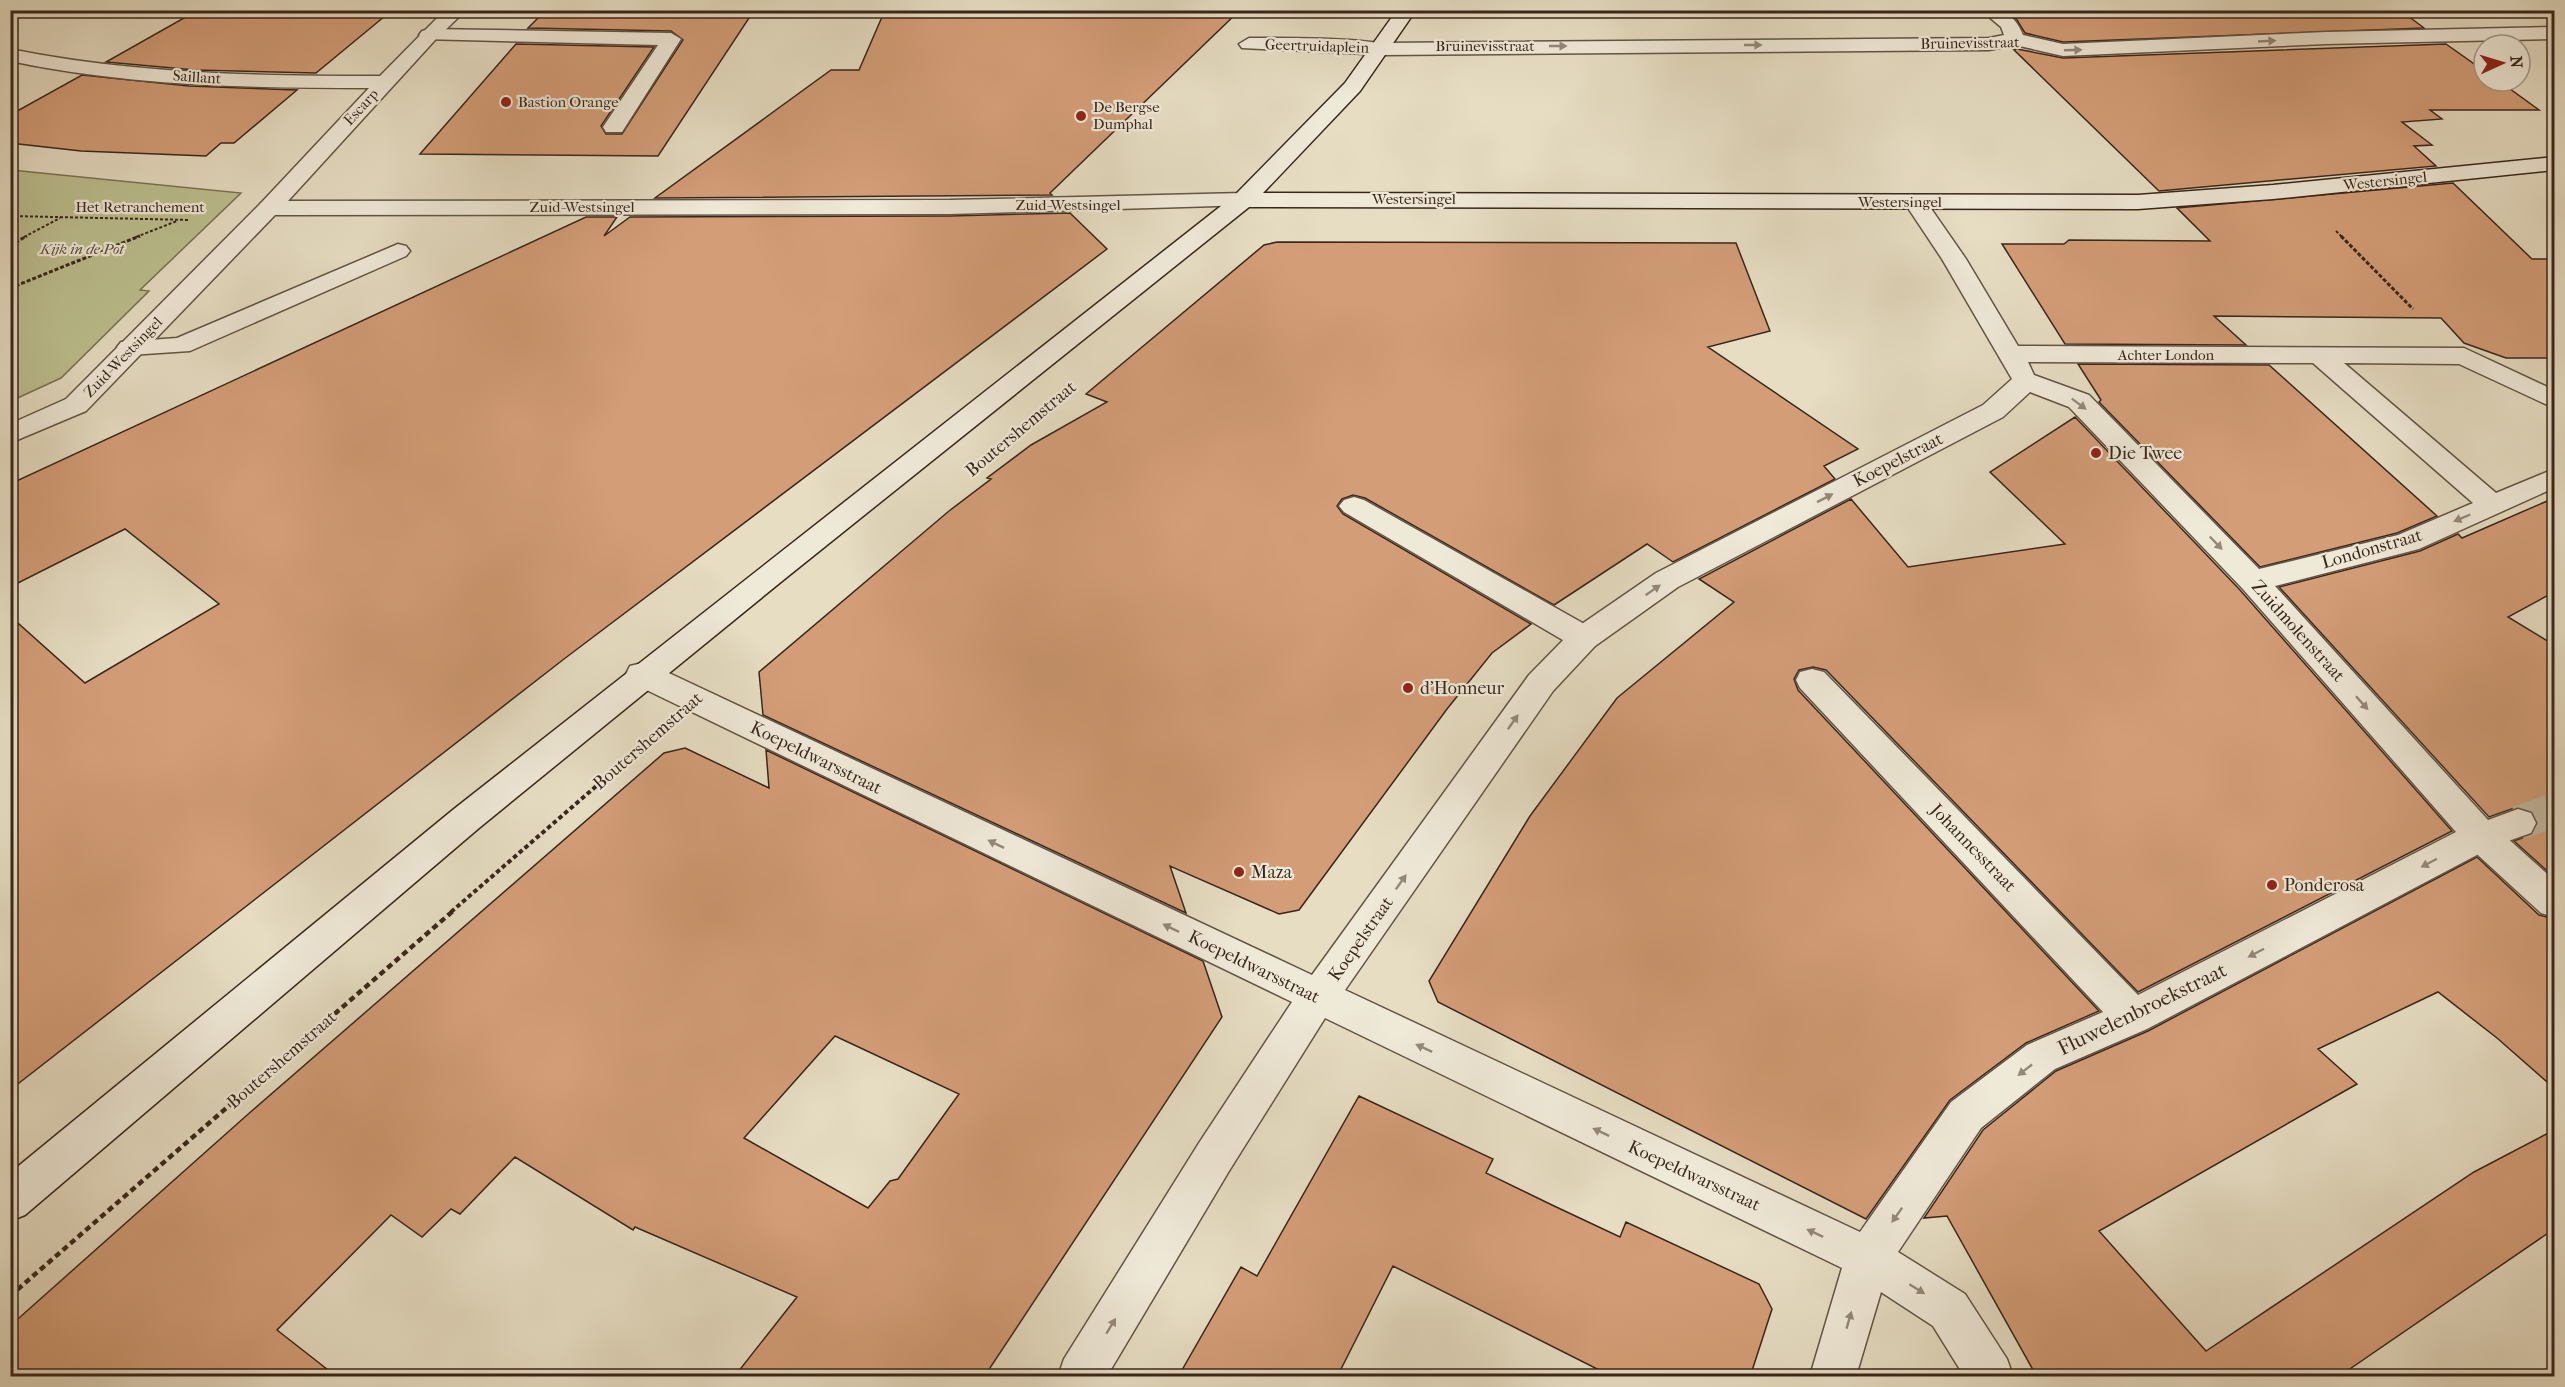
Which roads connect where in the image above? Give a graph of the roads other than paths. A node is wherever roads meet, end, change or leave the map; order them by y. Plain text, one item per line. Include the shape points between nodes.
1 (457, 10) edge
2 (1407, 10) edge
3 (1990, 10) edge
4 (2554, 33) edge
5 (429, 35) junction
6 (2015, 39) junction
7 (1249, 44) dead end
8 (1385, 49) junction
9 (10, 55) edge
10 (384, 82) junction
11 (614, 127) dead end
12 (2554, 164) edge
13 (1243, 201) junction
14 (1916, 202) junction
15 (268, 208) junction
16 (398, 252) dead end
17 (130, 347) junction
18 (2320, 356) junction
19 (2019, 368) junction
20 (2554, 400) edge
21 (10, 435) edge
22 (2554, 478) edge
23 (2493, 505) junction
24 (1354, 506) dead end
25 (2253, 581) junction
26 (1584, 638) junction
27 (642, 674) junction
28 (1812, 680) dead end
29 (2518, 823) tunnel mouth
30 (2481, 836) junction
31 (2554, 902) edge
32 (1319, 998) junction
33 (2133, 1017) junction
34 (10, 1201) edge
35 (1868, 1258) junction
36 (1081, 1377) edge
37 (1833, 1377) edge
38 (1990, 1377) edge

1 - 5 street, Escarp
2 - 8 street
3 - 6 street via 2008,24
6 -> 4 street, Bruinevisstraat via 2062,50
5 - 10 street, Escarp
5 - 11 street via 671,39
8 -> 6 street, Bruinevisstraat via 1989,44
7 - 8 street, Geertruidaplein
8 - 13 street via 1326,119
9 - 10 street, Saillant via 126,72 266,82
10 - 15 street, Escarp
12 - 14 street, Westersingel via 2138,202
13 - 14 street, Westersingel
13 - 15 street, Zuid-Westsingel via 950,207
13 - 27 street
14 - 19 street
15 - 17 street, Zuid-Westsingel
16 - 17 street via 181,346
17 - 21 street, Zuid-Westsingel via 76,405
18 - 19 street, Achter London
18 - 20 street, Achter London via 2464,356
18 - 23 street
19 -> 25 street, Zuidmolenstraat via 2079,401
26 -> 19 street, Koepelstraat via 1667,580 1993,411
22 - 23 street, Londonstraat
23 -> 25 street, Londonstraat via 2408,542
24 - 26 street
25 -> 30 street, Zuidmolenstraat
32 -> 26 street, Koepelstraat via 1541,683
32 -> 27 street, Koepeldwarsstraat
27 - 34 street via 200,1037
28 - 33 street, Johannesstraat
29 - 30 street, Fluwelenbroekstraat
30 - 31 street, Zuidmolenstraat
30 -> 33 street, Fluwelenbroekstraat
35 -> 32 street, Koepeldwarsstraat
36 -> 32 street, Koepelstraat via 1214,1157
33 -> 35 street, Fluwelenbroekstraat via 2041,1057 1966,1115
37 -> 35 street, Fluwelenbroekstraat
35 -> 38 street, Koepeldwarsstraat via 1950,1310

